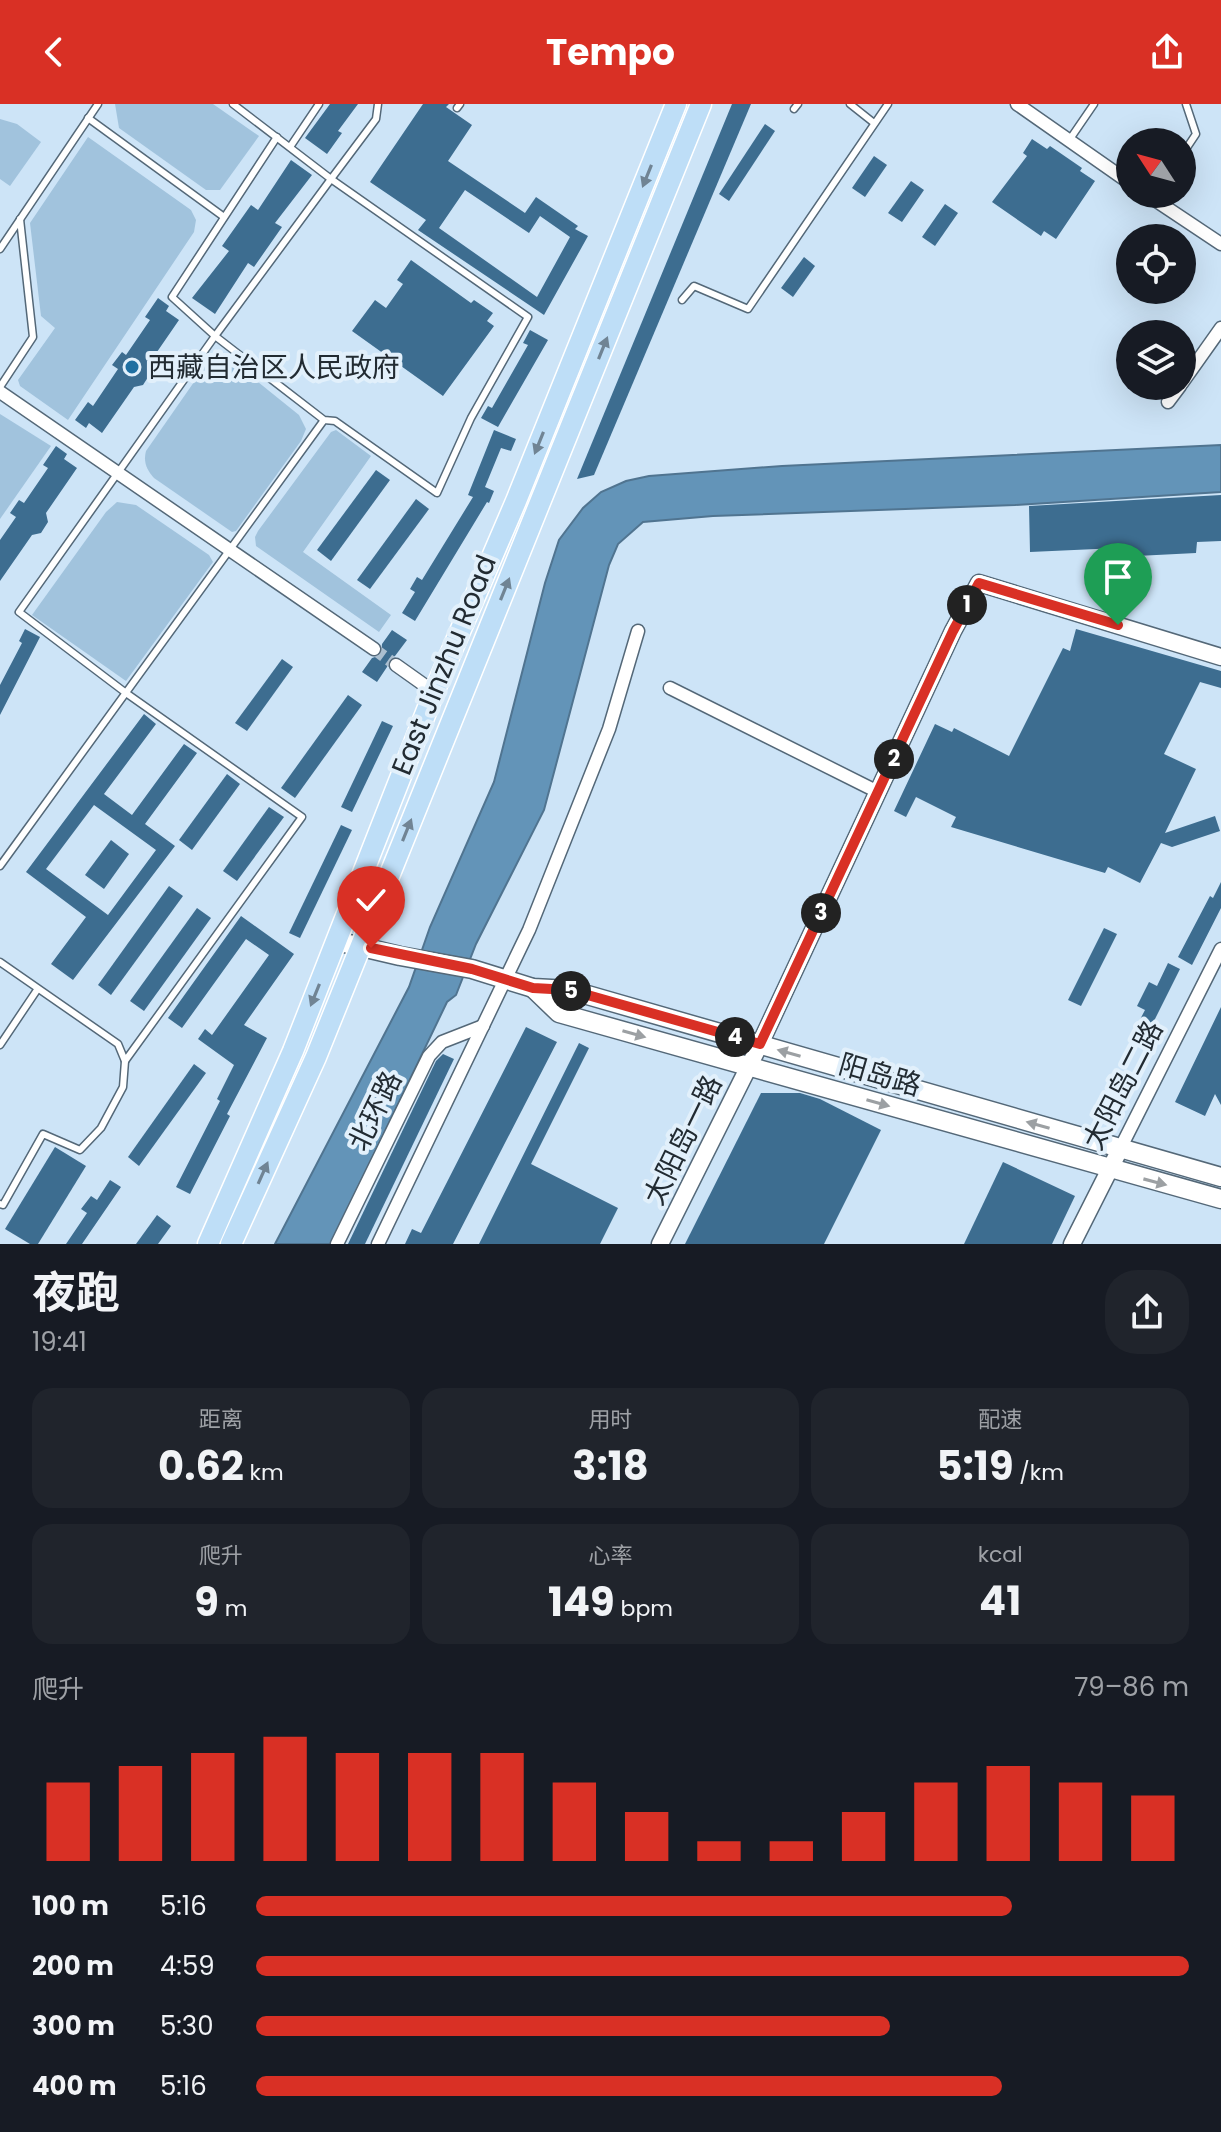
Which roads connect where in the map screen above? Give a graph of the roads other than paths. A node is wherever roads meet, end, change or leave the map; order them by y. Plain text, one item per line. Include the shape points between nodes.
1 (98, 104) edge
2 (233, 104) edge
3 (319, 104) edge
4 (378, 104) edge
5 (676, 104) edge
6 (701, 104) edge
7 (850, 104) edge
8 (888, 104) edge
9 (1017, 104) edge
10 (1094, 104) edge
11 (1186, 104) edge
12 (88, 118) junction
13 (874, 123) junction
14 (1194, 128) edge
15 (277, 137) junction
16 (1070, 139) junction
17 (290, 147) junction
18 (1116, 173) edge
19 (331, 179) junction
20 (1167, 208) edge
21 (224, 217) junction
22 (20, 219) junction
23 (1221, 244) edge
24 (0, 249) edge
25 (682, 300) dead end
26 (1221, 328) edge
27 (215, 336) junction
28 (1196, 364) edge
29 (0, 390) edge
30 (324, 420) junction
31 (118, 475) junction
32 (231, 550) junction
33 (638, 631) dead end
34 (374, 649) tunnel mouth
35 (1221, 657) edge
36 (396, 665) tunnel mouth
37 (670, 688) dead end
38 (434, 692) junction
39 (126, 693) junction
40 (878, 792) junction
41 (0, 866) edge
42 (336, 941) junction
43 (361, 946) junction
44 (1221, 949) edge
45 (0, 962) edge
46 (504, 979) junction
47 (533, 988) junction
48 (37, 990) dead end
49 (483, 1026) junction
50 (760, 1044) junction
51 (0, 1045) edge
52 (125, 1061) junction
53 (749, 1066) junction
54 (1120, 1149) junction
55 (1109, 1170) junction
56 (1221, 1177) edge
57 (1221, 1199) edge
58 (1, 1207) edge
59 (208, 1244) edge
60 (231, 1244) edge
61 (337, 1244) edge
62 (378, 1244) edge
63 (660, 1244) edge
64 (1072, 1244) edge

1 - 12 lane
2 - 15 lane
3 - 17 lane
4 - 19 lane via 376,119
5 -> 38 highway, East Jinzhu Road
43 -> 6 highway, East Jinzhu Road
7 - 13 lane
8 - 13 lane
9 - 16 street
10 - 16 lane
11 - 14 lane
12 - 21 lane
12 - 22 lane
13 - 25 lane via 748,309 694,286
15 - 17 lane
15 - 21 lane
16 - 18 street
17 - 19 lane
19 - 27 lane
19 - 30 lane via 528,317 471,418 437,493 335,421
20 - 23 street
21 - 27 lane via 172,297
22 - 24 lane
22 - 29 lane via 33,337
26 - 28 street
27 - 30 lane
27 - 31 lane
29 - 31 street
30 - 32 lane
31 - 32 street
31 - 39 lane via 19,612
32 - 34 street
32 - 39 lane
33 - 46 street via 575,818
35 - 40 street, 太阳岛一路 via 979,583
36 - 38 street
37 - 40 street
38 - 42 highway, East Jinzhu Road
39 - 41 lane
39 - 52 lane via 302,817
40 - 50 street, 太阳岛一路
42 - 43 main road, 阳岛路
42 -> 59 highway, East Jinzhu Road
43 - 46 main road, 阳岛路
60 -> 43 highway, East Jinzhu Road
44 - 54 street, 太阳岛二路
45 - 52 lane via 118,1044
46 - 47 main road, 阳岛路
46 - 49 street
47 - 50 main road, 阳岛路 via 570,990
47 -> 53 main road, 阳岛路 via 559,1013
48 - 51 lane
49 - 61 street, 北环路 via 442,1042 429,1056
49 - 62 street
50 - 53 street, 太阳岛一路
54 -> 50 main road, 阳岛路
52 - 58 lane via 123,1087 101,1128 80,1150 43,1134
53 -> 55 main road, 阳岛路
53 - 63 street, 太阳岛一路
54 - 55 street, 太阳岛二路
54 - 56 main road, 阳岛路
55 -> 57 main road, 阳岛路
55 - 64 street, 太阳岛二路

